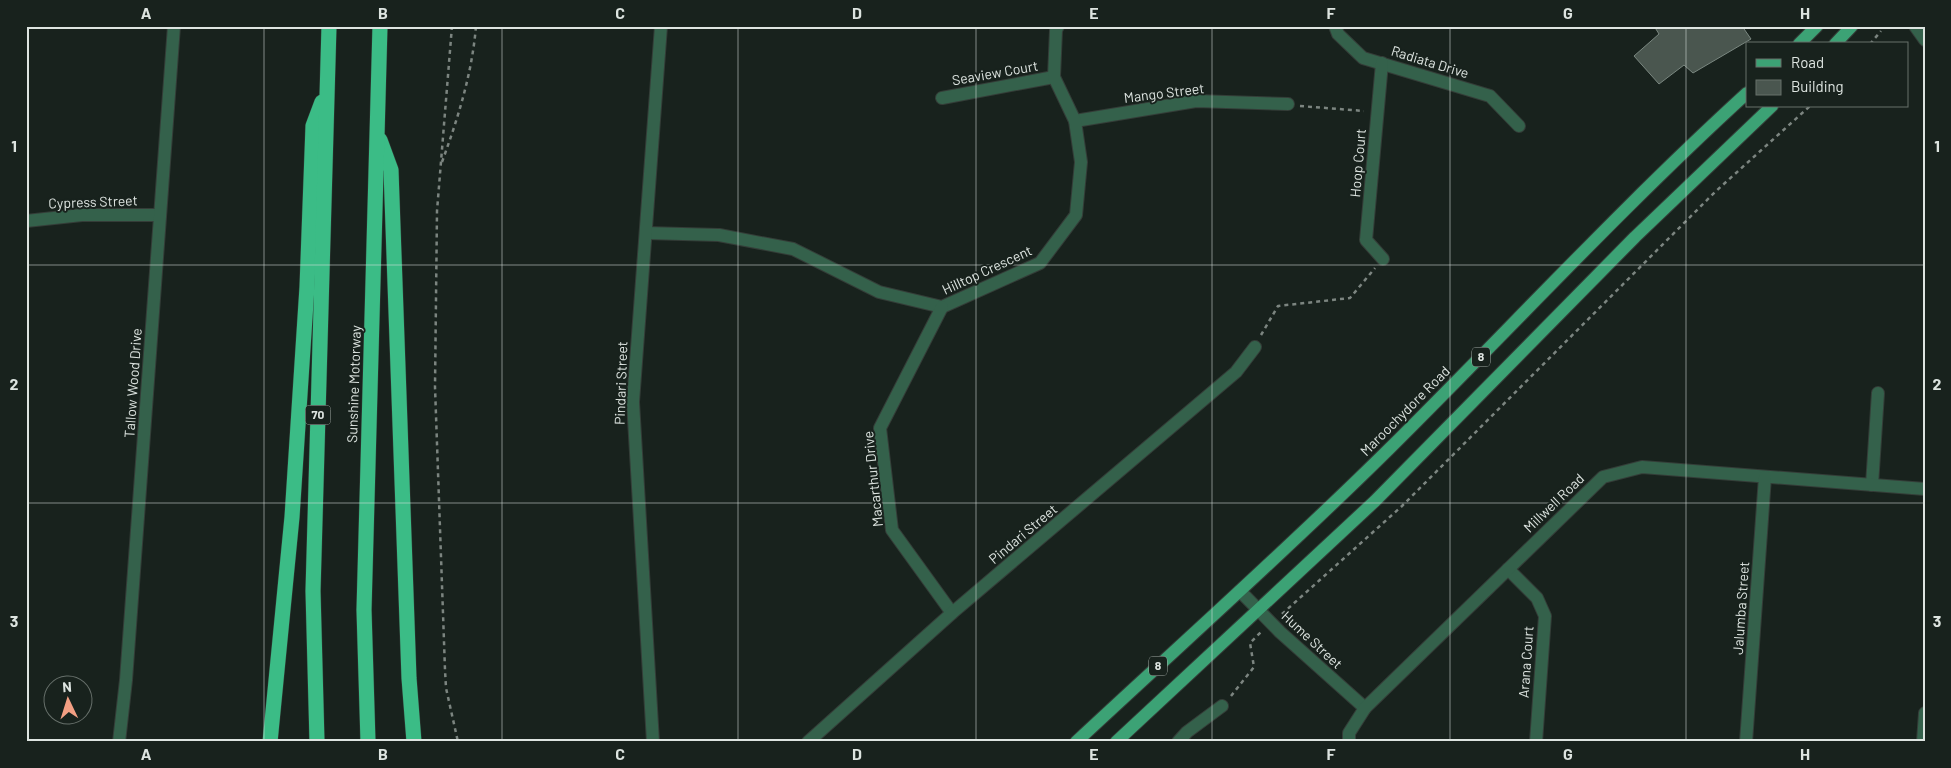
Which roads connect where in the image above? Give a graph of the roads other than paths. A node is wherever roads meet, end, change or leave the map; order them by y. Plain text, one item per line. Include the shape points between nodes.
1 (174, 26) edge
2 (329, 26) edge
3 (380, 26) edge
4 (661, 26) edge
5 (1058, 26) edge
6 (1335, 26) edge
7 (1817, 26) edge
8 (1852, 26) edge
9 (1915, 26) edge
10 (1925, 40) edge
11 (1801, 42) edge
12 (1837, 42) edge
13 (1382, 63) junction
14 (1054, 77) junction
15 (327, 88) junction
16 (1746, 94) edge
17 (942, 98) dead end
18 (1288, 104) road end
19 (1770, 108) edge
20 (1075, 121) junction
21 (1518, 126) dead end
22 (377, 132) junction
23 (160, 215) junction
24 (26, 221) edge
25 (646, 234) junction
26 (1383, 259) road end
27 (942, 307) junction
28 (1255, 347) road end
29 (1878, 393) dead end
30 (1765, 477) junction
31 (1872, 485) junction
32 (1925, 489) edge
33 (1508, 568) junction
34 (1240, 591) junction
35 (1259, 610) junction
36 (952, 614) junction
37 (1222, 706) road end
38 (1365, 708) junction
39 (1925, 713) edge
40 (119, 742) edge
41 (270, 742) edge
42 (317, 742) edge
43 (368, 742) edge
44 (414, 742) edge
45 (653, 742) edge
46 (808, 742) edge
47 (1076, 742) edge
48 (1116, 742) edge
49 (1178, 742) edge
50 (1349, 742) edge
51 (1536, 742) edge
52 (1746, 742) edge
53 (1922, 742) edge

1 - 23 street, Tallow Wood Drive
2 - 15 highway, 70
3 - 22 highway, Sunshine Motorway
4 - 25 street, Pindari Street
5 - 14 street, Hilltop Crescent
6 - 13 street, Radiata Drive via 1338,34 1363,58
7 - 11 main road
8 - 12 main road
9 - 10 street
13 - 21 street, Radiata Drive via 1490,96
13 - 26 street, Hoop Court via 1366,240
14 - 17 street, Seaview Court
14 - 20 street, Hilltop Crescent
15 - 41 highway via 313,126 292,517
15 - 42 highway, 70 via 313,591
16 - 34 main road, Maroochydore Road / 8 via 1681,153 1398,440
18 - 20 street, Mango Street via 1196,101
19 - 35 main road, 8 via 1635,237 1375,501
20 - 27 street, Hilltop Crescent via 1081,162 1076,215 1040,263
22 - 43 highway, Sunshine Motorway via 364,610
22 - 44 highway via 391,170
23 - 24 street, Cypress Street via 82,215
23 - 40 street, Tallow Wood Drive
25 - 27 street, Hilltop Crescent via 719,235 793,249 879,292
25 - 45 street, Pindari Street via 632,402
27 - 36 street, Macarthur Drive via 880,428 892,530
28 - 36 street, Pindari Street via 1236,372
29 - 31 street
30 - 31 street, Millwell Road
30 - 33 street, Millwell Road via 1642,467 1602,476
30 - 52 street, Jalumba Street
31 - 32 street, Millwell Road
33 - 38 street, Millwell Road
33 - 51 street, Arana Court via 1537,598 1545,616
34 - 35 street, Hume Street
34 - 47 main road, Maroochydore Road / 8
35 - 38 street, Hume Street
35 - 48 main road, 8
36 - 46 street, Pindari Street
37 - 49 street
38 - 50 street, Millwell Road via 1349,733
39 - 53 street

